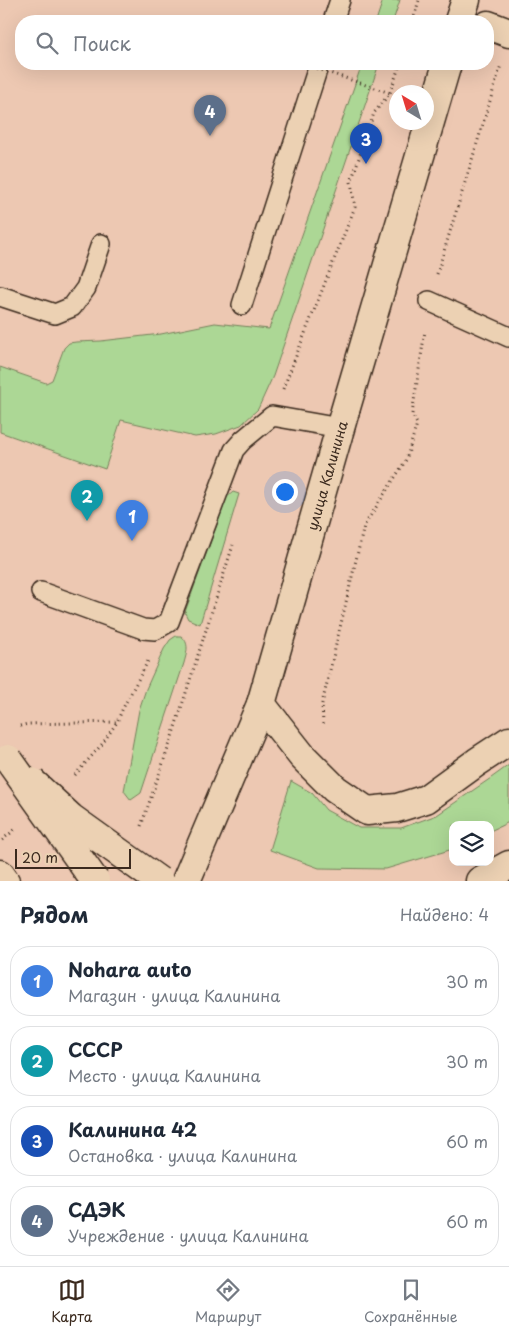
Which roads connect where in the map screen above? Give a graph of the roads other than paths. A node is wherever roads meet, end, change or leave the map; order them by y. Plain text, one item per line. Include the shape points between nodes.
1 (340, 0) edge
2 (335, 15) edge
3 (494, 31) edge
4 (506, 46) edge
5 (318, 70) edge
6 (445, 70) edge
7 (101, 244) dead end
8 (0, 296) edge
9 (428, 301) road end
10 (242, 305) dead end
11 (509, 338) edge
12 (340, 428) junction
13 (40, 592) dead end
14 (262, 704) junction
15 (509, 741) edge
16 (4, 754) edge
17 (509, 865) edge
18 (0, 874) edge
19 (5, 881) edge
20 (95, 881) edge
21 (159, 881) edge
22 (186, 881) edge
23 (480, 881) edge

1 - 2 lane
3 - 4 main road
5 - 10 lane
6 - 12 main road, улица Калинина
7 - 8 lane via 86,288 72,307 55,314
9 - 11 lane
12 - 13 lane via 272,416 243,440 234,450 169,622 155,630 143,629
12 - 14 main road, улица Калинина
14 - 15 main road via 309,763 335,789 367,811 397,808 426,799
14 - 22 main road, улица Калинина
16 - 20 main road, bridge
16 - 21 main road, bridge via 71,818
17 - 23 main road
18 - 19 main road

